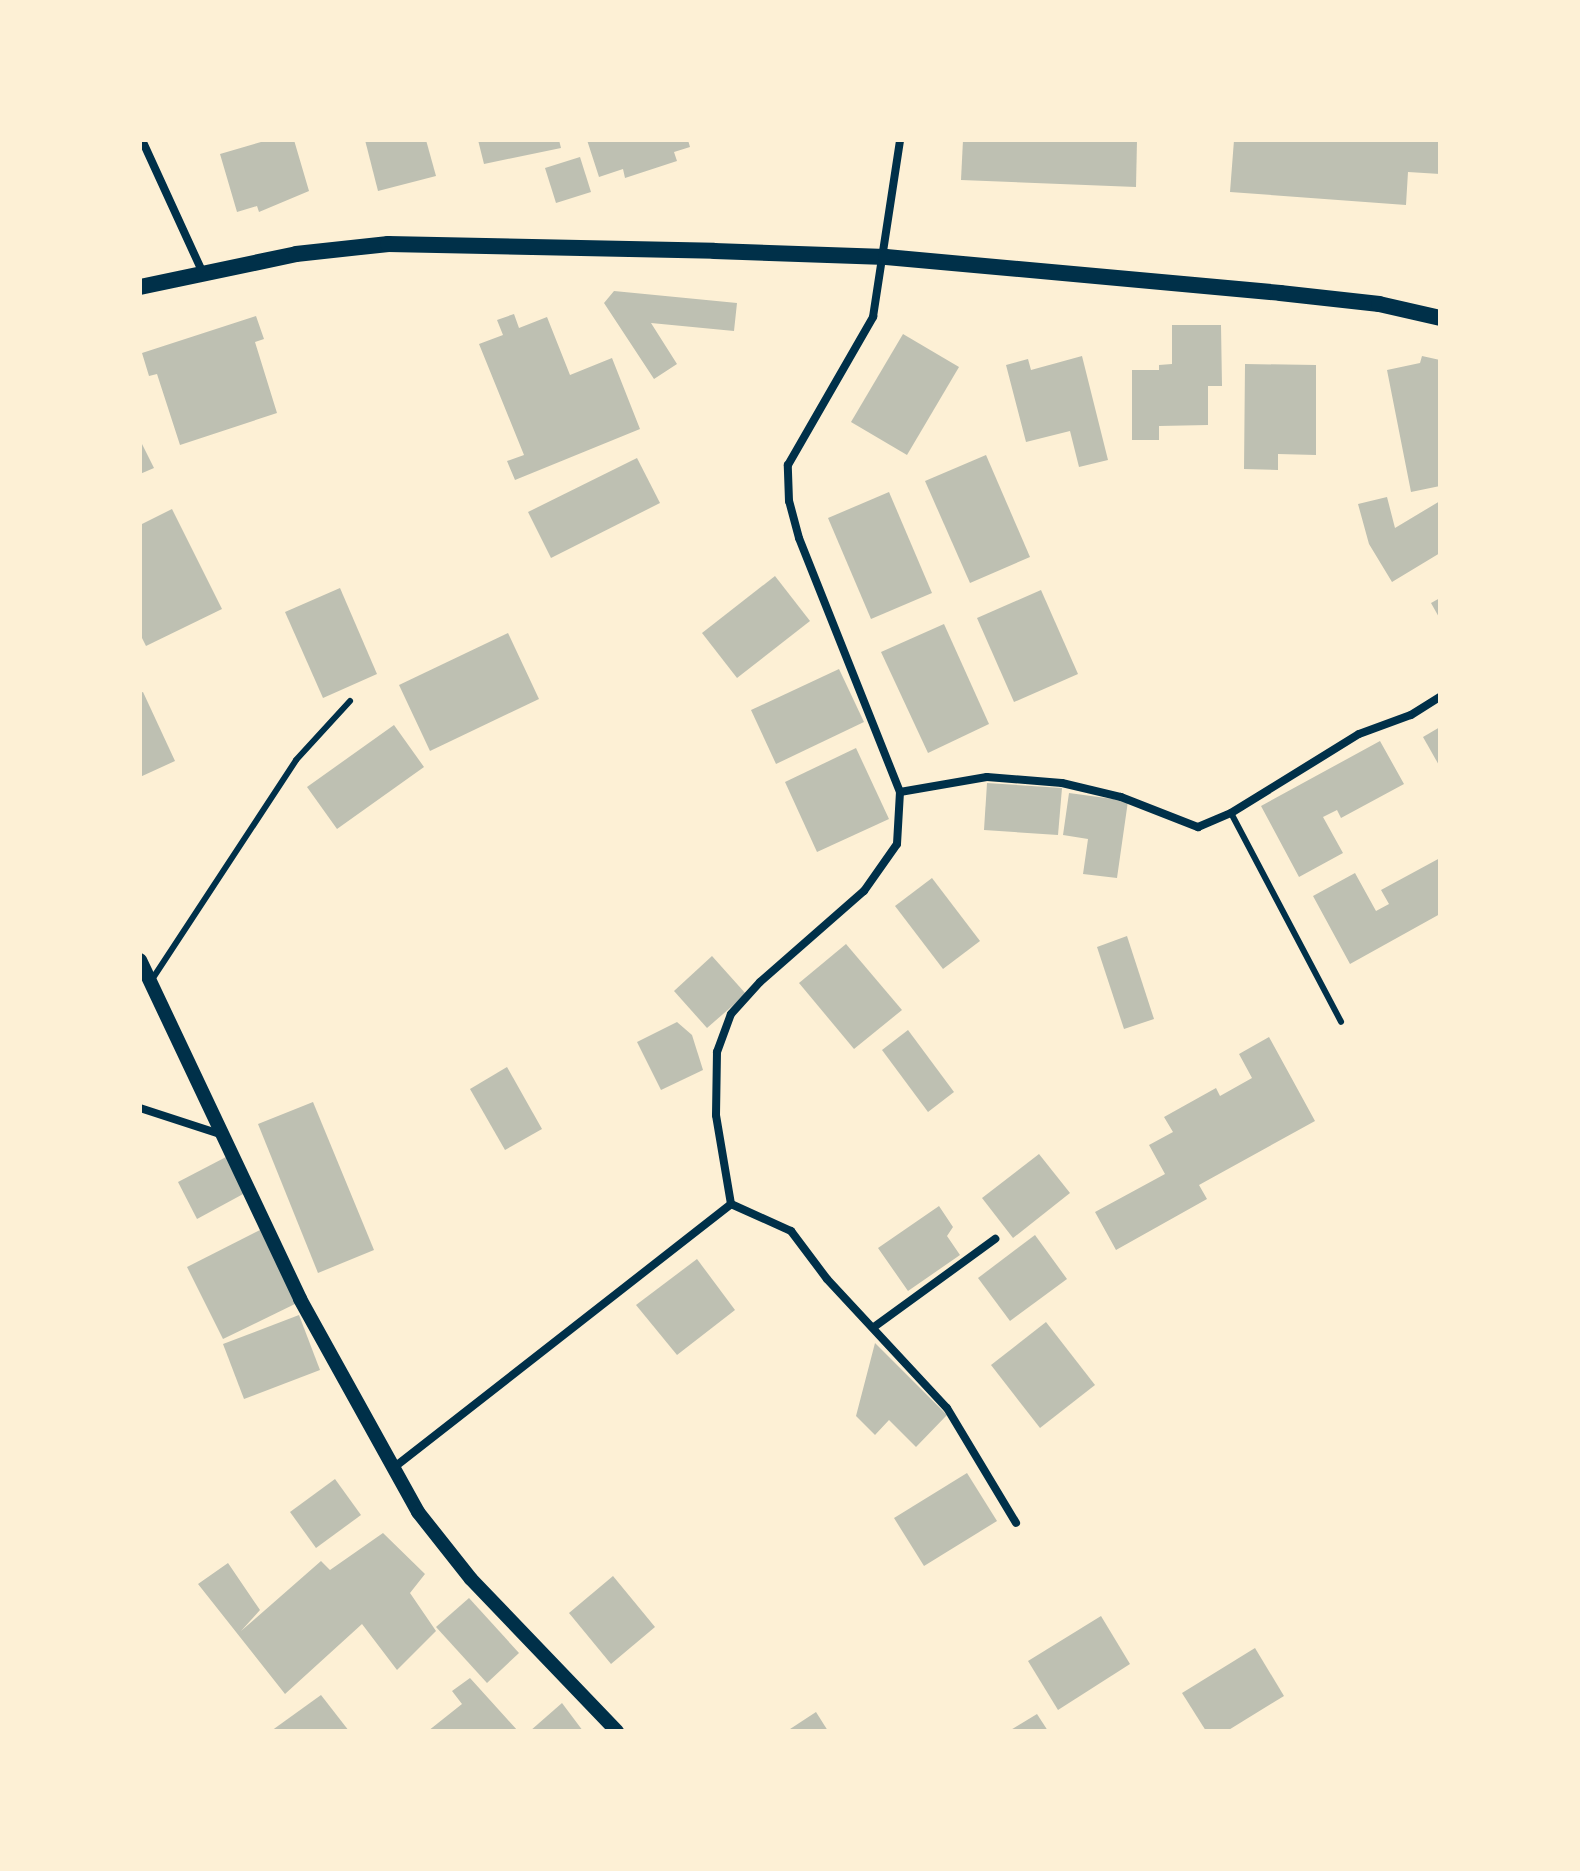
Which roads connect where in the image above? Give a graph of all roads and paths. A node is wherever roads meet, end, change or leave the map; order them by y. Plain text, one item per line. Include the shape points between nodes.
1 (142, 140) edge
2 (900, 140) edge
3 (886, 257) junction
4 (202, 271) junction
5 (140, 287) edge
6 (1440, 318) edge
7 (1440, 697) edge
8 (350, 701) dead end
9 (900, 792) junction
10 (1231, 813) junction
11 (140, 960) edge
12 (151, 981) junction
13 (1341, 1022) dead end
14 (140, 1108) edge
15 (220, 1134) junction
16 (731, 1204) junction
17 (995, 1239) dead end
18 (874, 1327) junction
19 (392, 1469) junction
20 (1016, 1523) dead end
21 (617, 1731) edge

1 - 4 street
2 - 3 street
3 - 4 main road via 388,244
3 - 6 main road via 1280,293 1379,304
3 - 9 street via 873,317 788,465 789,501 799,538
4 - 5 main road
7 - 10 street via 1411,715 1359,734
8 - 12 lane via 296,760
9 - 10 street via 987,777 1062,783 1121,797 1198,827
9 - 16 street via 897,844 882,869 731,1014 717,1052 716,1115
10 - 13 lane
11 - 12 street
12 - 15 street
14 - 15 street
15 - 19 street via 300,1299
16 - 18 street via 791,1231 827,1279
16 - 19 street
17 - 18 street
18 - 20 street via 947,1408
19 - 21 street via 471,1579

